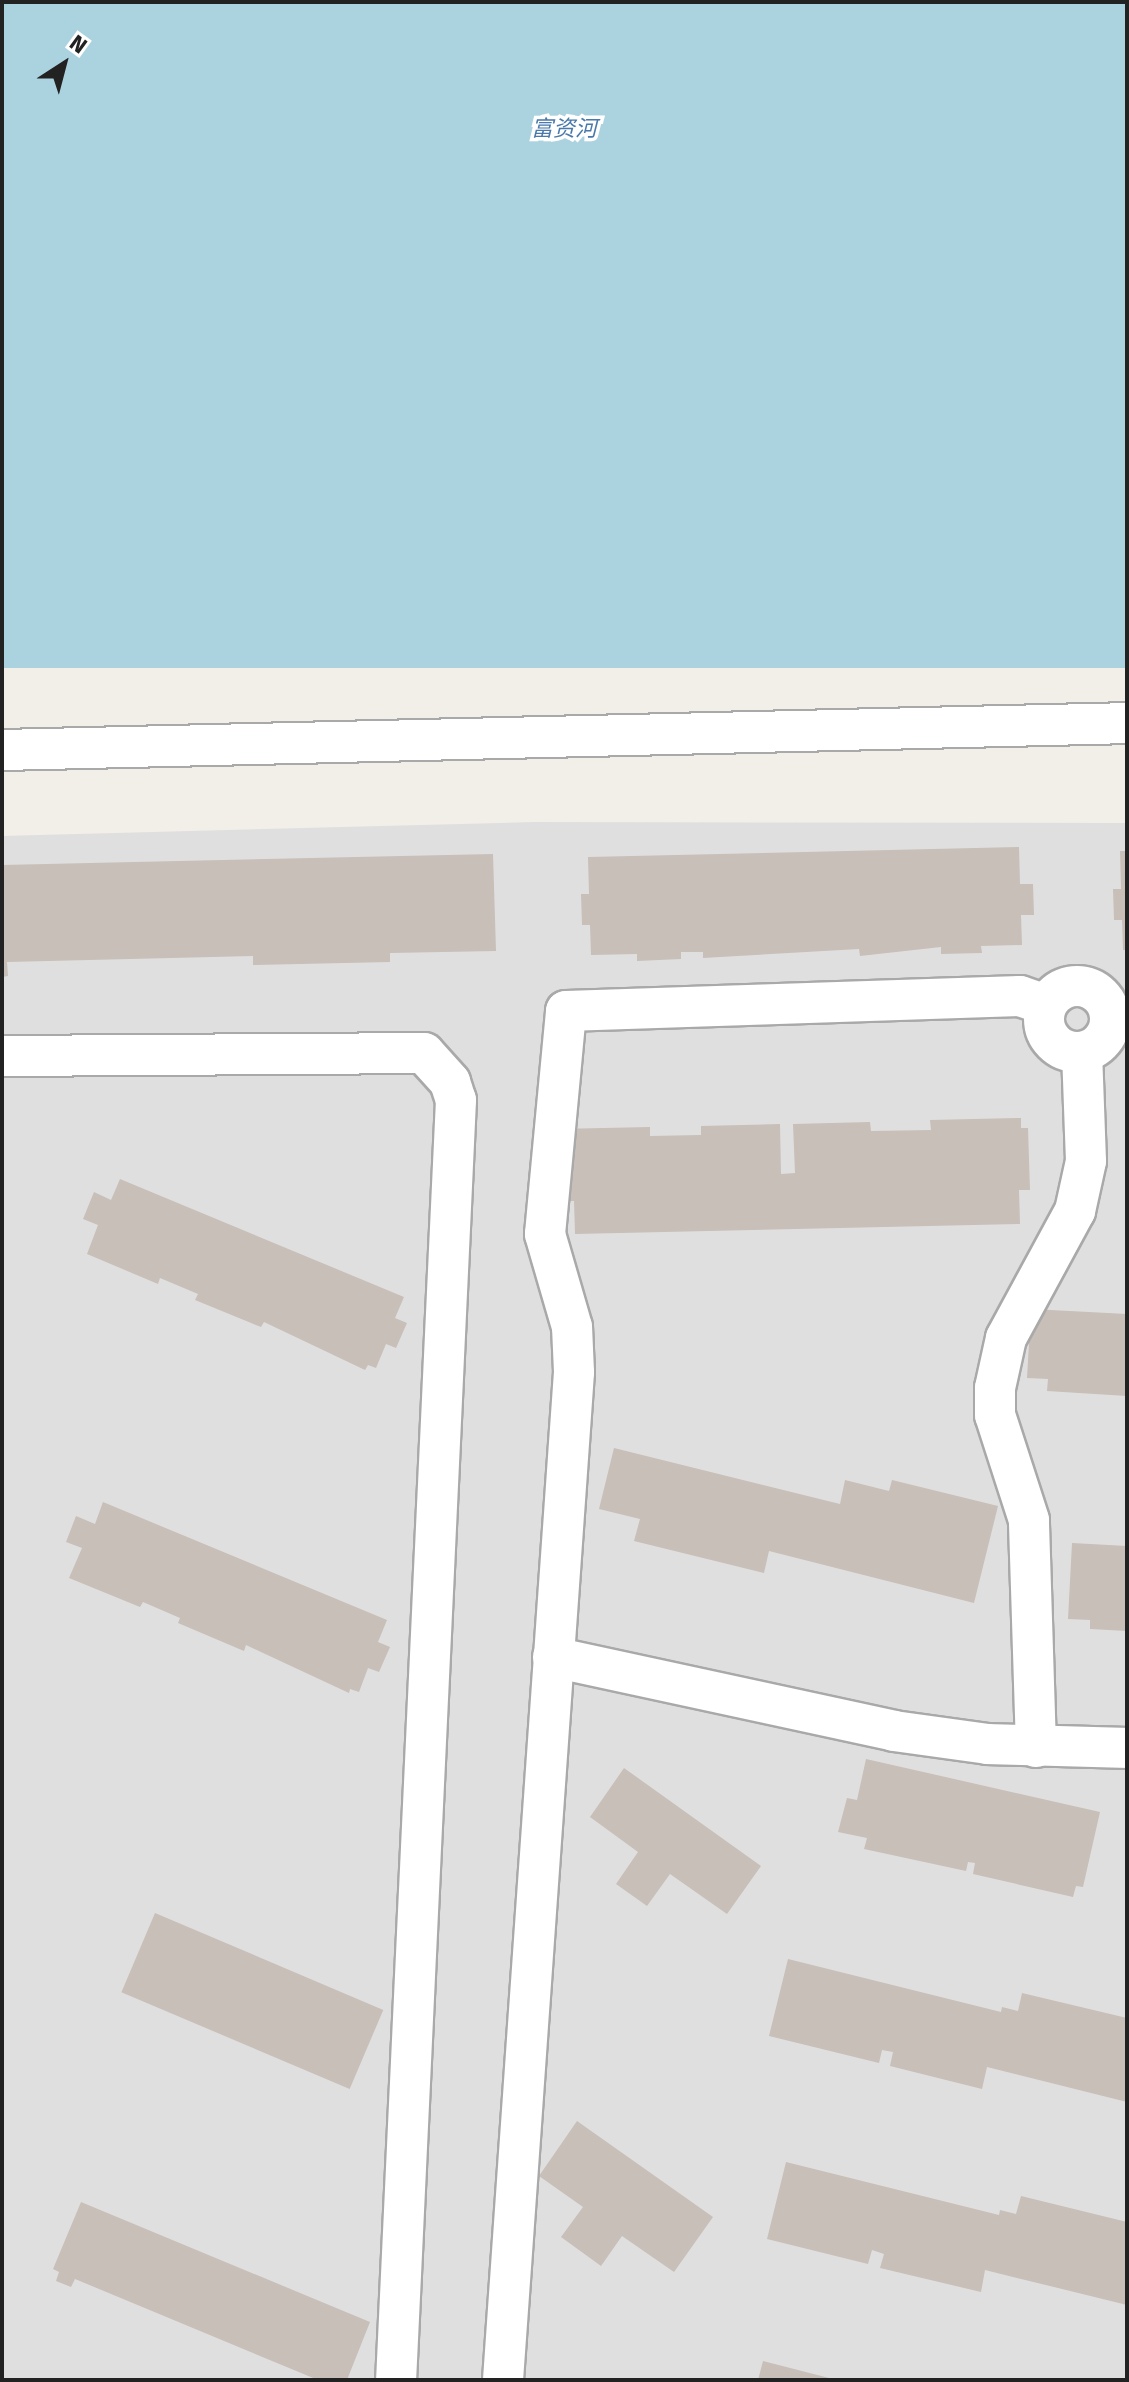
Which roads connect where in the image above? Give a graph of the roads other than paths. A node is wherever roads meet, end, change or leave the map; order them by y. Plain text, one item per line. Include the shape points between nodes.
1 (1127, 723) edge
2 (2, 750) edge
3 (1046, 1005) junction
4 (1118, 1011) edge
5 (1082, 1052) junction
6 (2, 1056) edge
7 (553, 1657) junction
8 (1036, 1747) junction
9 (1127, 1748) edge
10 (396, 2380) edge
11 (503, 2380) edge

1 - 2 street
3 - 4 street via 1054,994 1077,985 1100,994
3 - 5 street via 1046,1033 1055,1044
3 - 7 street via 1020,996 566,1011 545,1234 572,1327 574,1372
4 - 5 street via 1105,1037
5 - 8 street via 1086,1161 1075,1211 1006,1338 995,1388 995,1415 1029,1520
6 - 10 street via 424,1053 450,1082 456,1100
7 - 8 street via 849,1723
7 - 11 street
8 - 9 street

